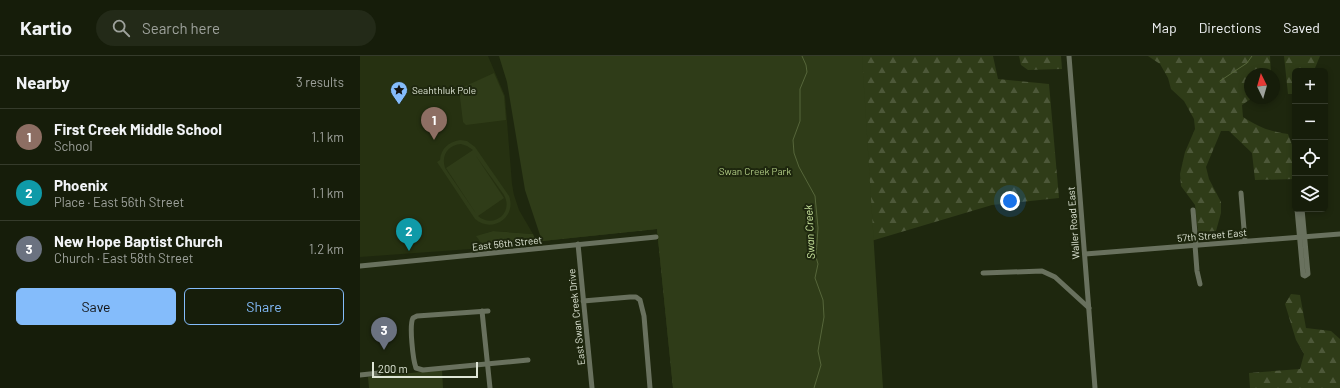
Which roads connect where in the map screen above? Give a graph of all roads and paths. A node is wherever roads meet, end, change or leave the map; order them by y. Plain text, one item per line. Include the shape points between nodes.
1 (1069, 56) edge
2 (1241, 193) dead end
3 (1193, 210) dead end
4 (1298, 212) edge
5 (1302, 212) edge
6 (1340, 234) edge
7 (656, 237) dead end
8 (1302, 237) junction
9 (1245, 241) junction
10 (578, 244) junction
11 (1196, 245) junction
12 (1085, 254) junction
13 (360, 266) edge
14 (983, 273) dead end
15 (1200, 284) dead end
16 (583, 301) junction
17 (1089, 308) junction
18 (528, 360) dead end
19 (487, 364) junction
20 (379, 373) dead end
21 (360, 375) edge
22 (490, 388) edge
23 (592, 388) edge
24 (650, 388) edge
25 (1095, 388) edge

1 - 12 street, Waller Road East
2 - 9 street
3 - 11 street
4 - 8 street
5 - 8 street
6 - 8 street, 57th Street East
7 - 10 street, East 56th Street
8 - 8 street via 1303,276 1305,276 1308,274
8 - 9 street, 57th Street East
9 - 11 street, 57th Street East
10 - 13 street, East 56th Street
10 - 16 street, East Swan Creek Drive
11 - 12 street, 57th Street East
11 - 15 street via 1196,265
12 - 17 street, Waller Road East
14 - 17 street via 1042,271 1055,277
16 - 23 street, East Swan Creek Drive
16 - 24 street via 630,297 640,300 644,316
17 - 25 street, Waller Road East
18 - 19 street
19 - 19 street via 485,311 417,316 412,319 416,368 423,370
19 - 22 street
20 - 21 street

